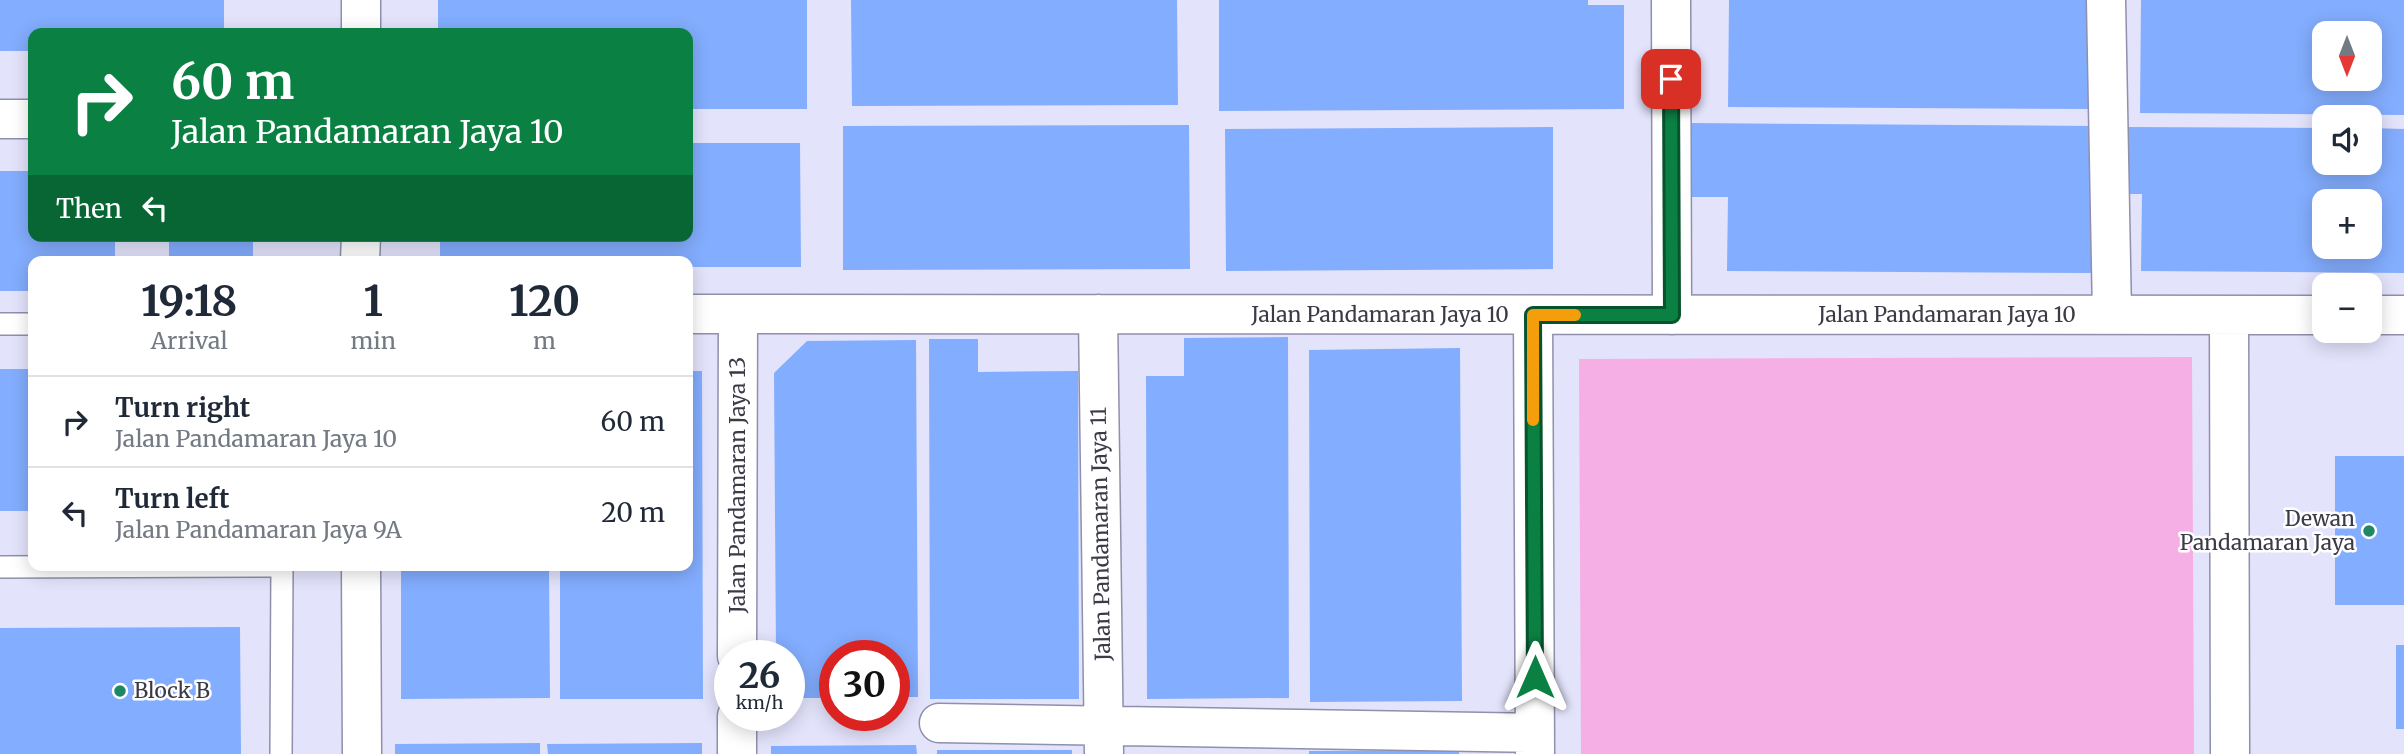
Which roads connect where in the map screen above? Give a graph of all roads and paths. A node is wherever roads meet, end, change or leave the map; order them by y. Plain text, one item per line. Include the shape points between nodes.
1 (361, 0) edge
2 (1671, 0) edge
3 (2106, 0) edge
4 (361, 28) edge
5 (0, 119) edge
6 (28, 119) edge
7 (693, 314) edge
8 (738, 314) junction
9 (1098, 314) junction
10 (1533, 315) junction
11 (1672, 315) junction
12 (2112, 315) junction
13 (2229, 315) junction
14 (2312, 315) edge
15 (2382, 315) edge
16 (2404, 315) edge
17 (0, 324) edge
18 (28, 324) edge
19 (0, 567) edge
20 (28, 567) edge
21 (282, 571) edge
22 (361, 571) edge
23 (737, 640) edge
24 (939, 723) dead end
25 (737, 731) edge
26 (1104, 740) edge
27 (1535, 743) edge
28 (281, 754) edge
29 (362, 754) edge
30 (737, 754) edge
31 (2230, 754) edge

1 - 4 street
2 - 11 street
3 - 12 street
5 - 6 street
7 - 8 street, Jalan Pandamaran Jaya 10
8 - 9 street, Jalan Pandamaran Jaya 10
8 - 23 street, Jalan Pandamaran Jaya 13
9 - 10 street, Jalan Pandamaran Jaya 10
9 - 26 street, Jalan Pandamaran Jaya 11
10 - 11 street, Jalan Pandamaran Jaya 10
10 - 27 street
11 - 12 street, Jalan Pandamaran Jaya 10
12 - 13 street, Jalan Pandamaran Jaya 10
13 - 14 street, Jalan Pandamaran Jaya 10
13 - 31 street
15 - 16 street
17 - 18 lane
19 - 20 lane
21 - 28 lane
22 - 29 street
24 - 26 street
25 - 30 street
26 - 27 street

